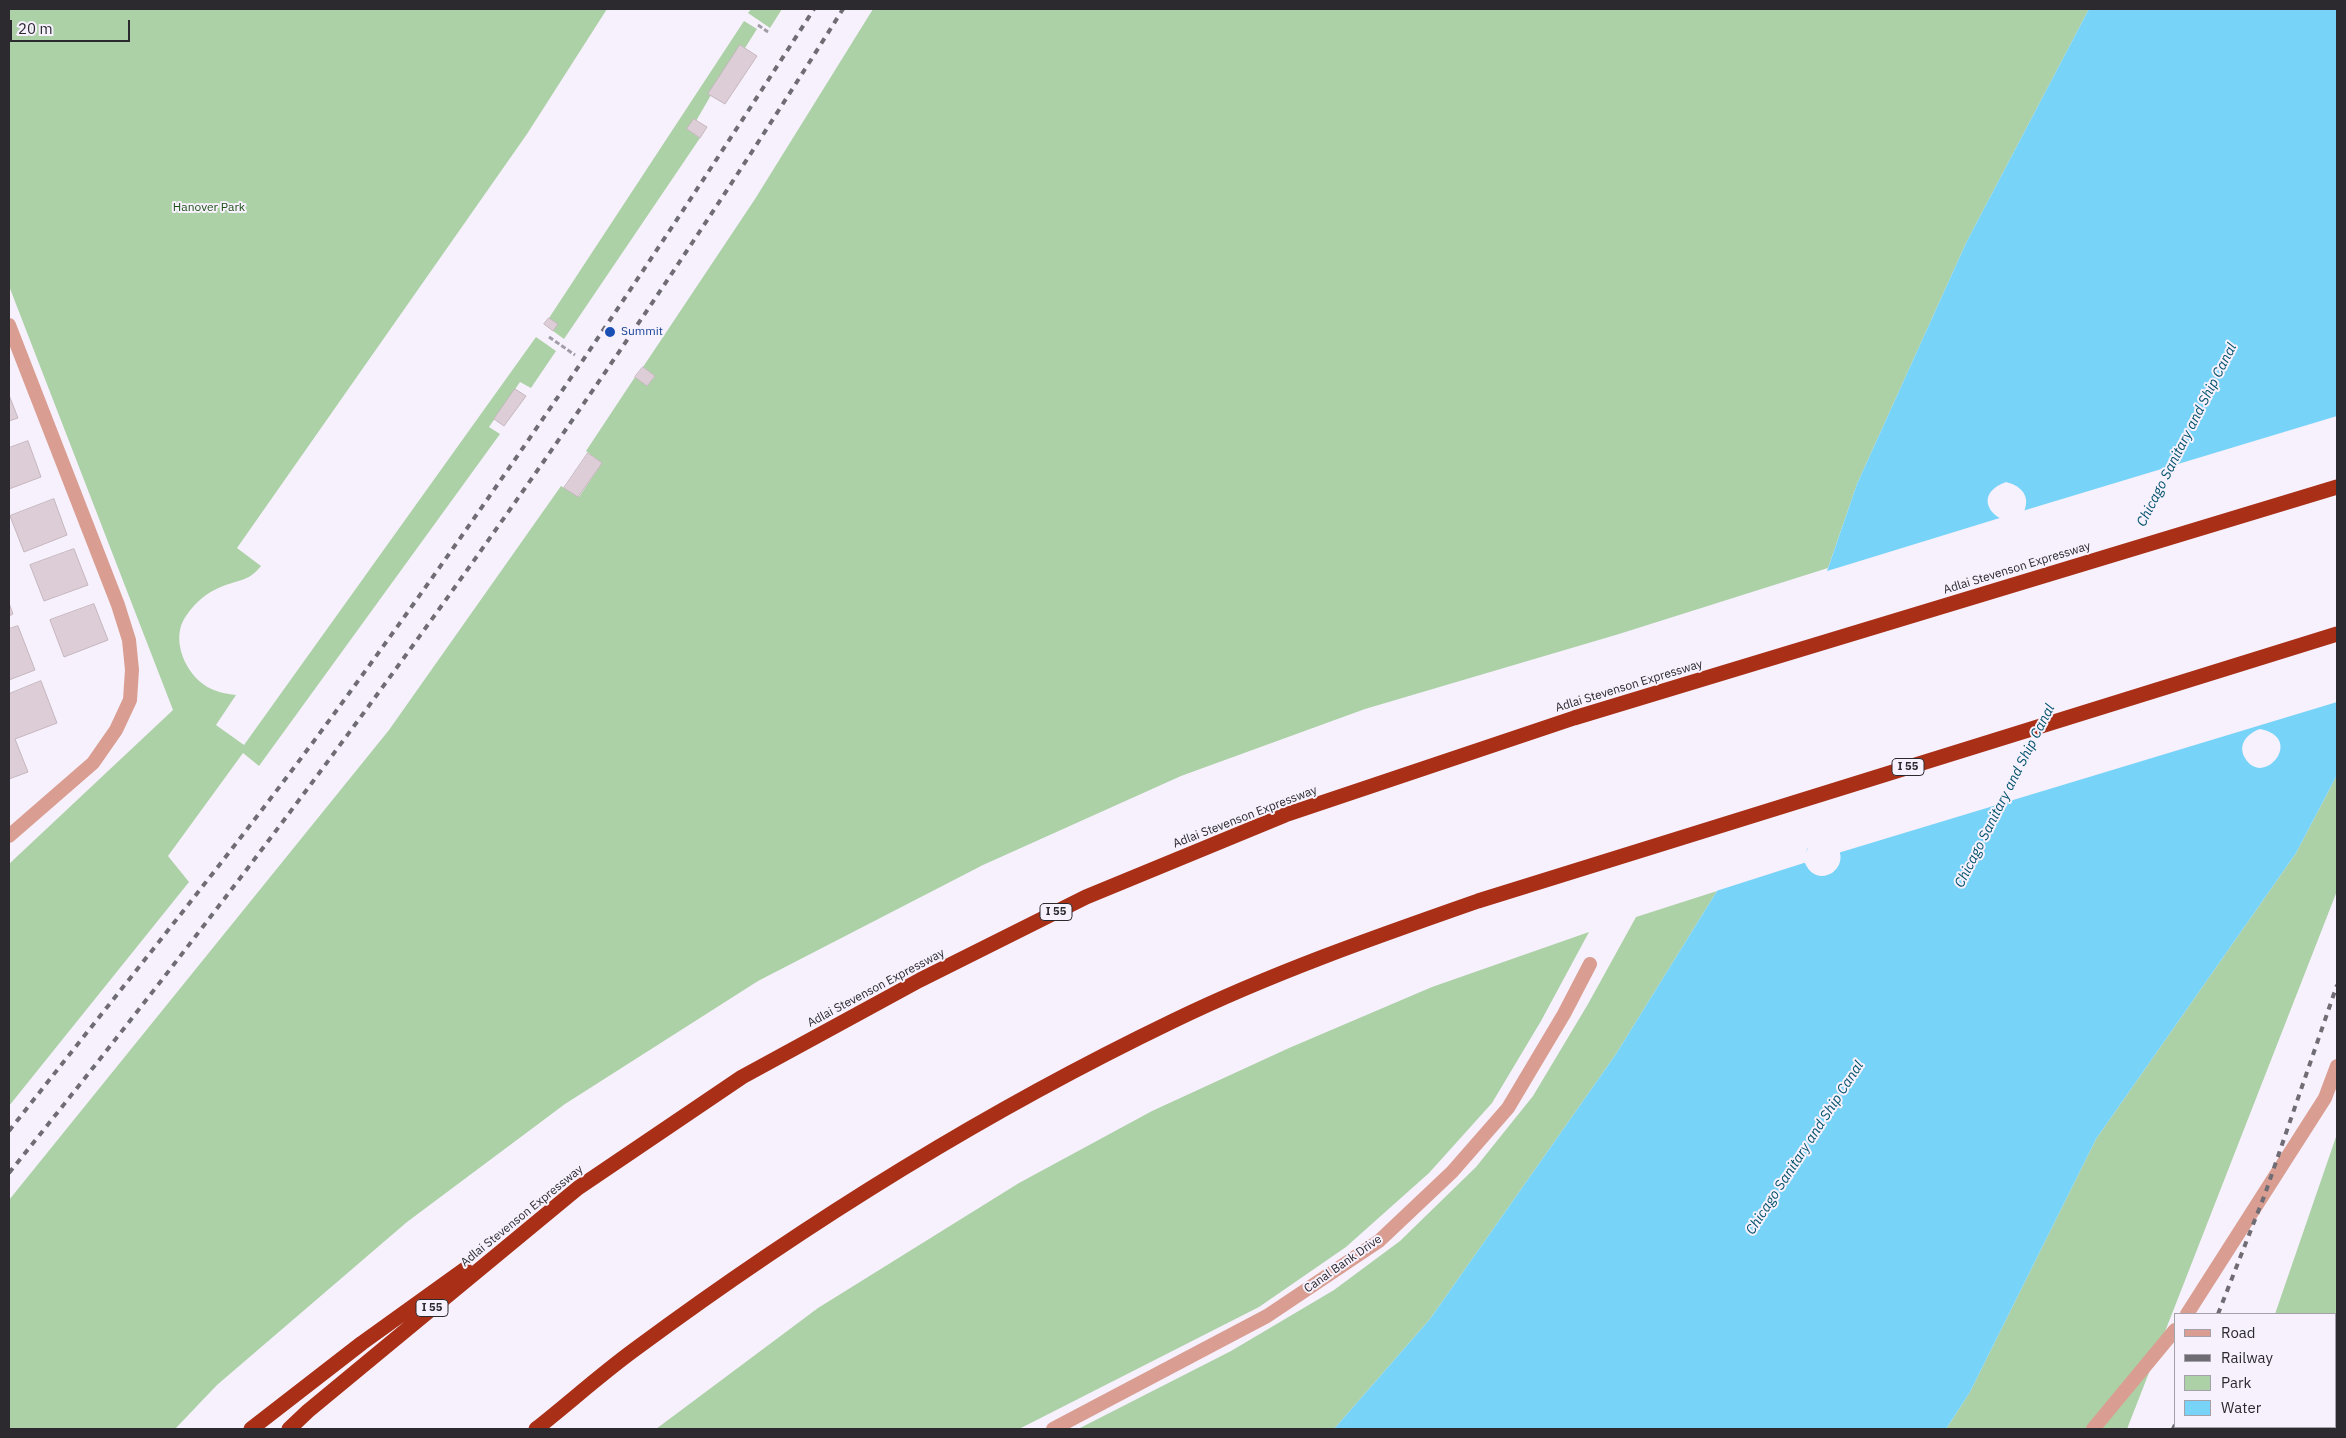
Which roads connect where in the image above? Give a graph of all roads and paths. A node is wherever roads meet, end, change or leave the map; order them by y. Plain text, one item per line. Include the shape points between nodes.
1 (758, 25) dead end
2 (768, 32) dead end
3 (9, 325) edge
4 (549, 337) dead end
5 (575, 355) dead end
6 (2337, 487) edge
7 (2337, 634) edge
8 (9, 836) edge
9 (1590, 964) dead end
10 (2337, 1066) edge
11 (578, 1188) junction
12 (2188, 1313) edge
13 (2174, 1331) edge
14 (251, 1429) edge
15 (289, 1429) edge
16 (536, 1429) edge
17 (1053, 1429) edge
18 (2093, 1429) edge

1 - 2 path
3 - 8 street via 118,604 129,640 132,670 130,700 116,730 94,763
4 - 5 path
6 - 11 highway, Adlai Stevenson Expressway / I 55 via 1574,718 1286,815 1086,896 920,980 742,1077
7 - 16 highway, I 55 via 1478,901 1340,949 1175,1020 1049,1084 925,1155 757,1262 631,1352
9 - 17 street, Canal Bank Drive via 1508,1108 1452,1172 1379,1241 1268,1316
10 - 12 street via 2325,1098
11 - 14 highway via 362,1343
11 - 15 highway, Adlai Stevenson Expressway / I 55
13 - 18 street

